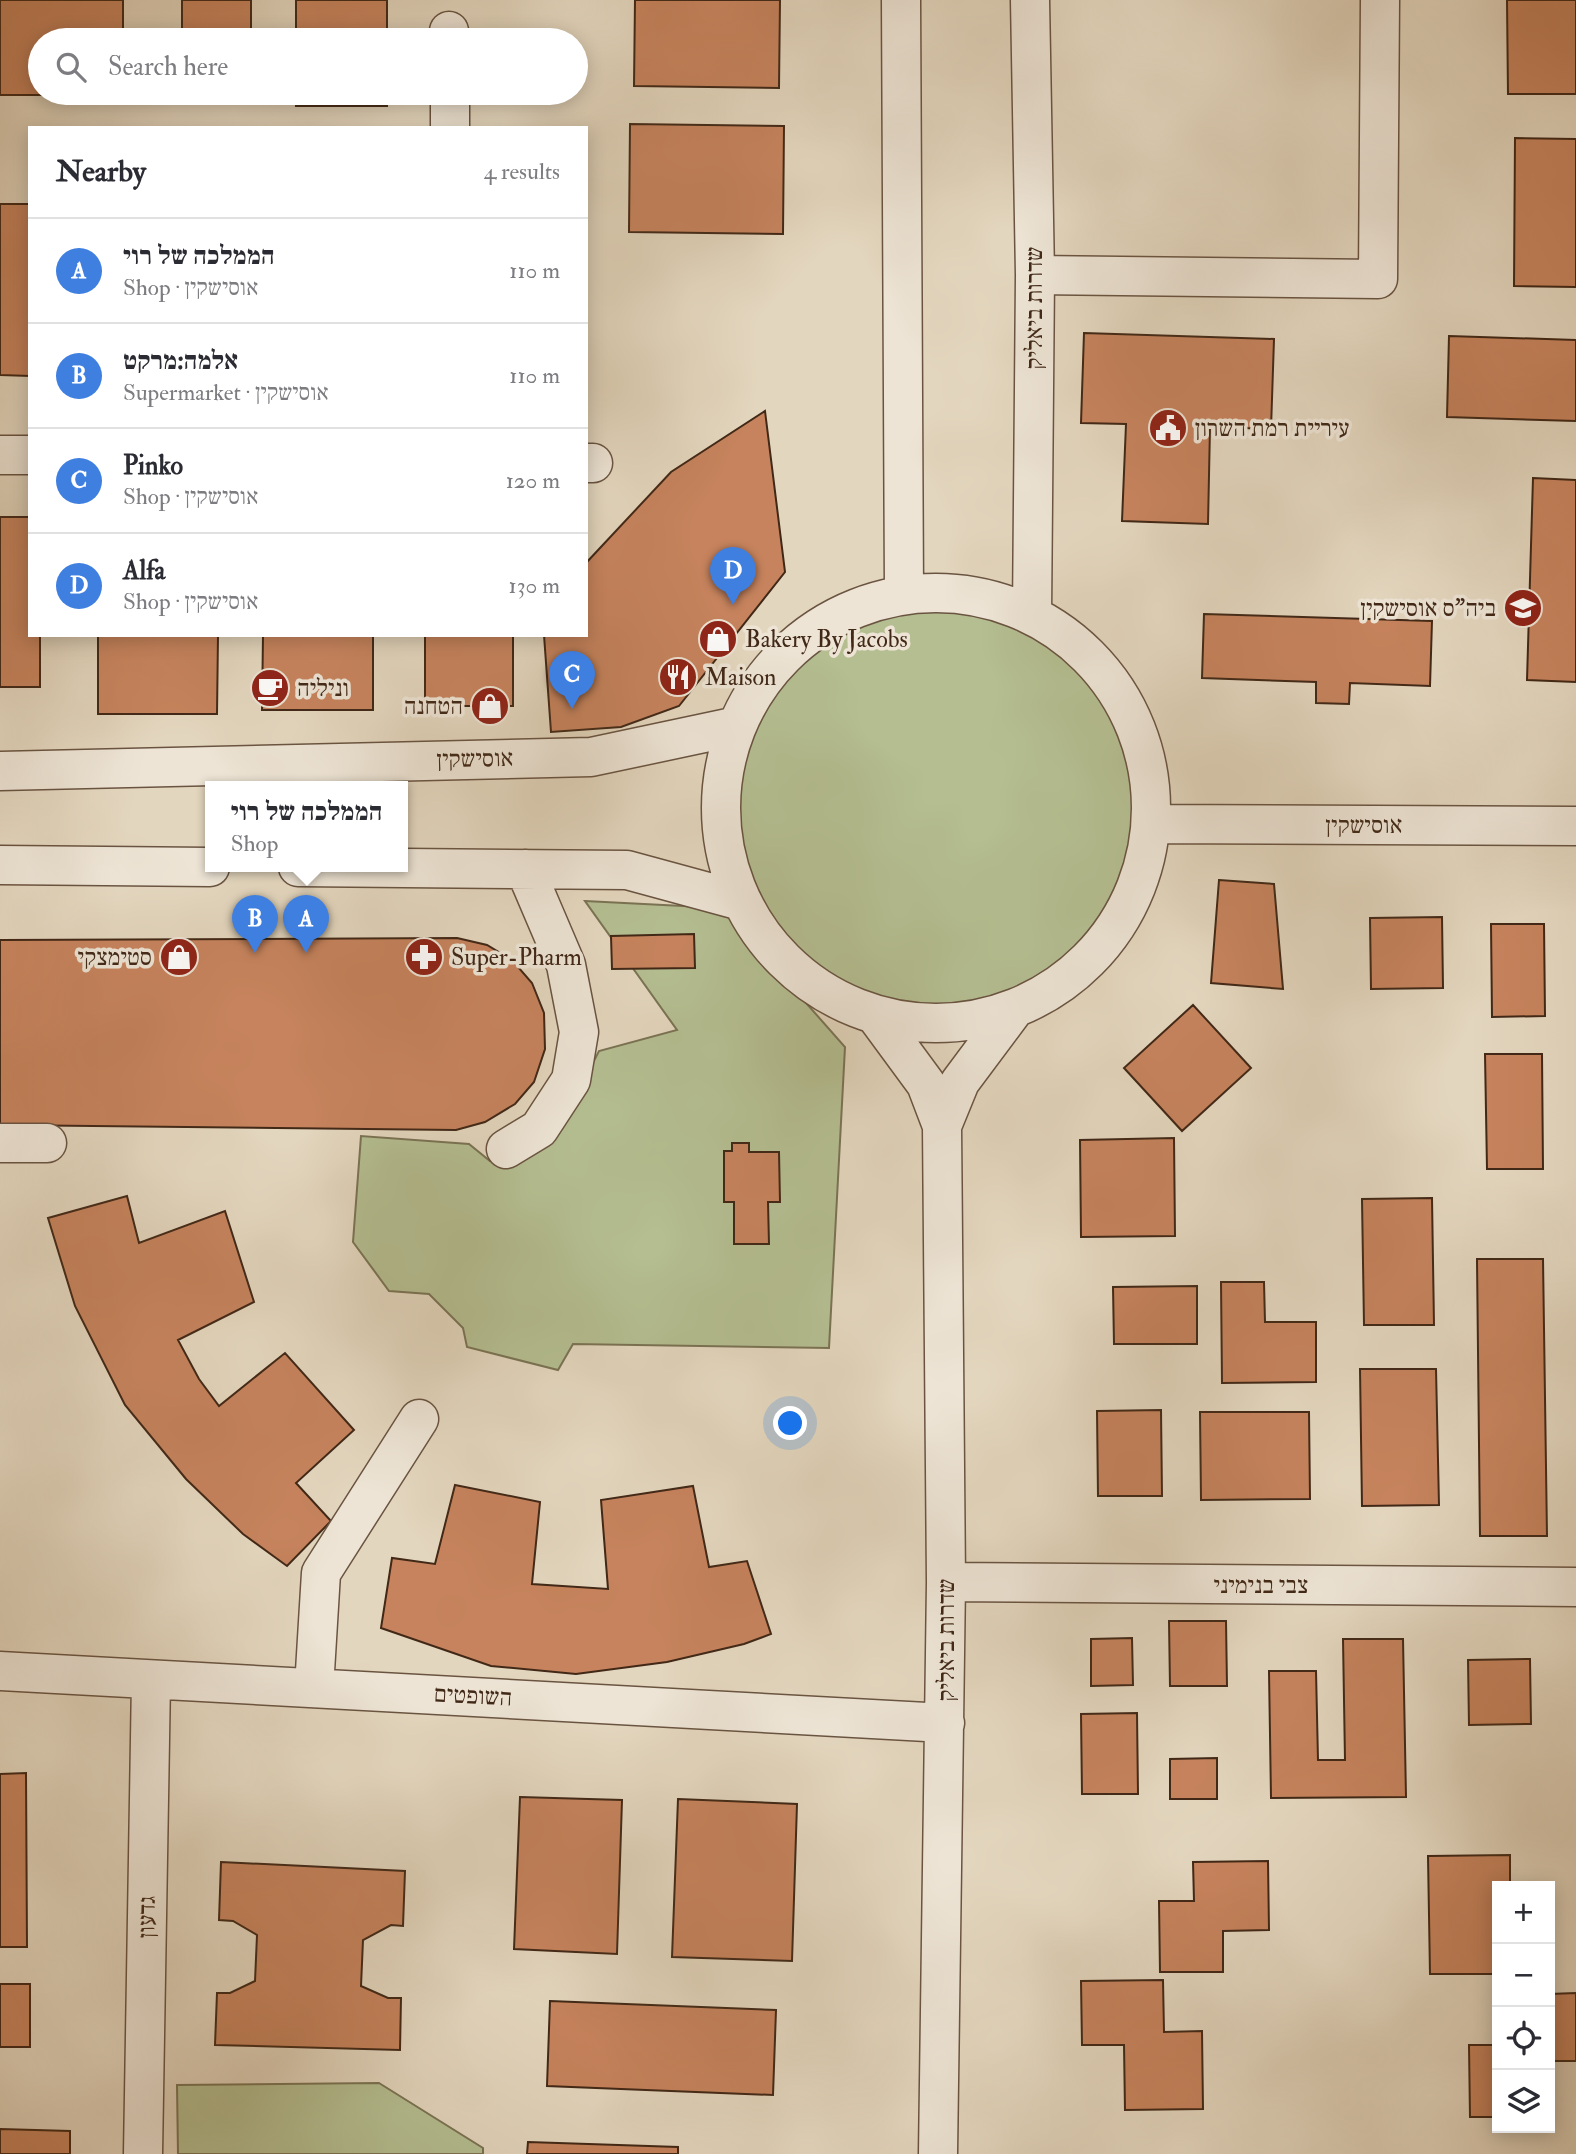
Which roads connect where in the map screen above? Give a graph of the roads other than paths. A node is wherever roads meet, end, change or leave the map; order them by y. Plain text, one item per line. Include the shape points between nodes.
1 (901, 0) edge
2 (1030, 0) edge
3 (1380, 0) edge
4 (450, 105) edge
5 (450, 126) edge
6 (1035, 275) junction
7 (0, 455) edge
8 (28, 455) edge
9 (904, 594) junction
10 (1032, 615) junction
11 (737, 726) junction
12 (0, 771) edge
13 (1152, 824) junction
14 (1576, 826) edge
15 (0, 865) edge
16 (205, 867) edge
17 (408, 868) edge
18 (525, 869) junction
19 (741, 901) junction
20 (1013, 1011) junction
21 (876, 1016) junction
22 (943, 1126) junction
23 (0, 1143) edge
24 (47, 1143) dead end
25 (506, 1149) dead end
26 (419, 1419) dead end
27 (947, 1583) junction
28 (1576, 1587) edge
29 (0, 1671) edge
30 (151, 1680) junction
31 (314, 1688) junction
32 (945, 1723) junction
33 (144, 2154) edge
34 (938, 2154) edge

1 - 9 street
2 - 6 street, שדרות ביאליק
3 - 6 street via 1378,279
4 - 5 street
6 - 10 street, שדרות ביאליק
7 - 8 street
9 - 10 street via 941,592 993,600
9 - 11 street via 833,618 775,663
10 - 13 street via 1077,645 1113,685 1138,732 1150,785
11 - 12 street, אוסישקין via 591,757
11 - 19 street via 722,784 723,844
13 - 14 street, אוסישקין
13 - 20 street via 1147,856 1120,922 1073,975
15 - 16 street
17 - 18 street
18 - 19 street via 627,870
18 - 25 street via 566,965 579,1032 571,1080 539,1129
19 - 21 street via 765,941 797,973 834,999
20 - 21 street via 943,1025
20 - 22 street, שדרות ביאליק via 960,1082
21 - 22 street, שדרות ביאליק via 926,1084
22 - 27 street, שדרות ביאליק
23 - 24 street
26 - 31 street via 321,1573
27 - 28 street, צבי בנימיני
27 - 32 street, שדרות ביאליק
29 - 30 street, השופטים
30 - 31 street, השופטים
30 - 33 street, גדעון
31 - 32 street, השופטים
32 - 34 street, שדרות ביאליק

